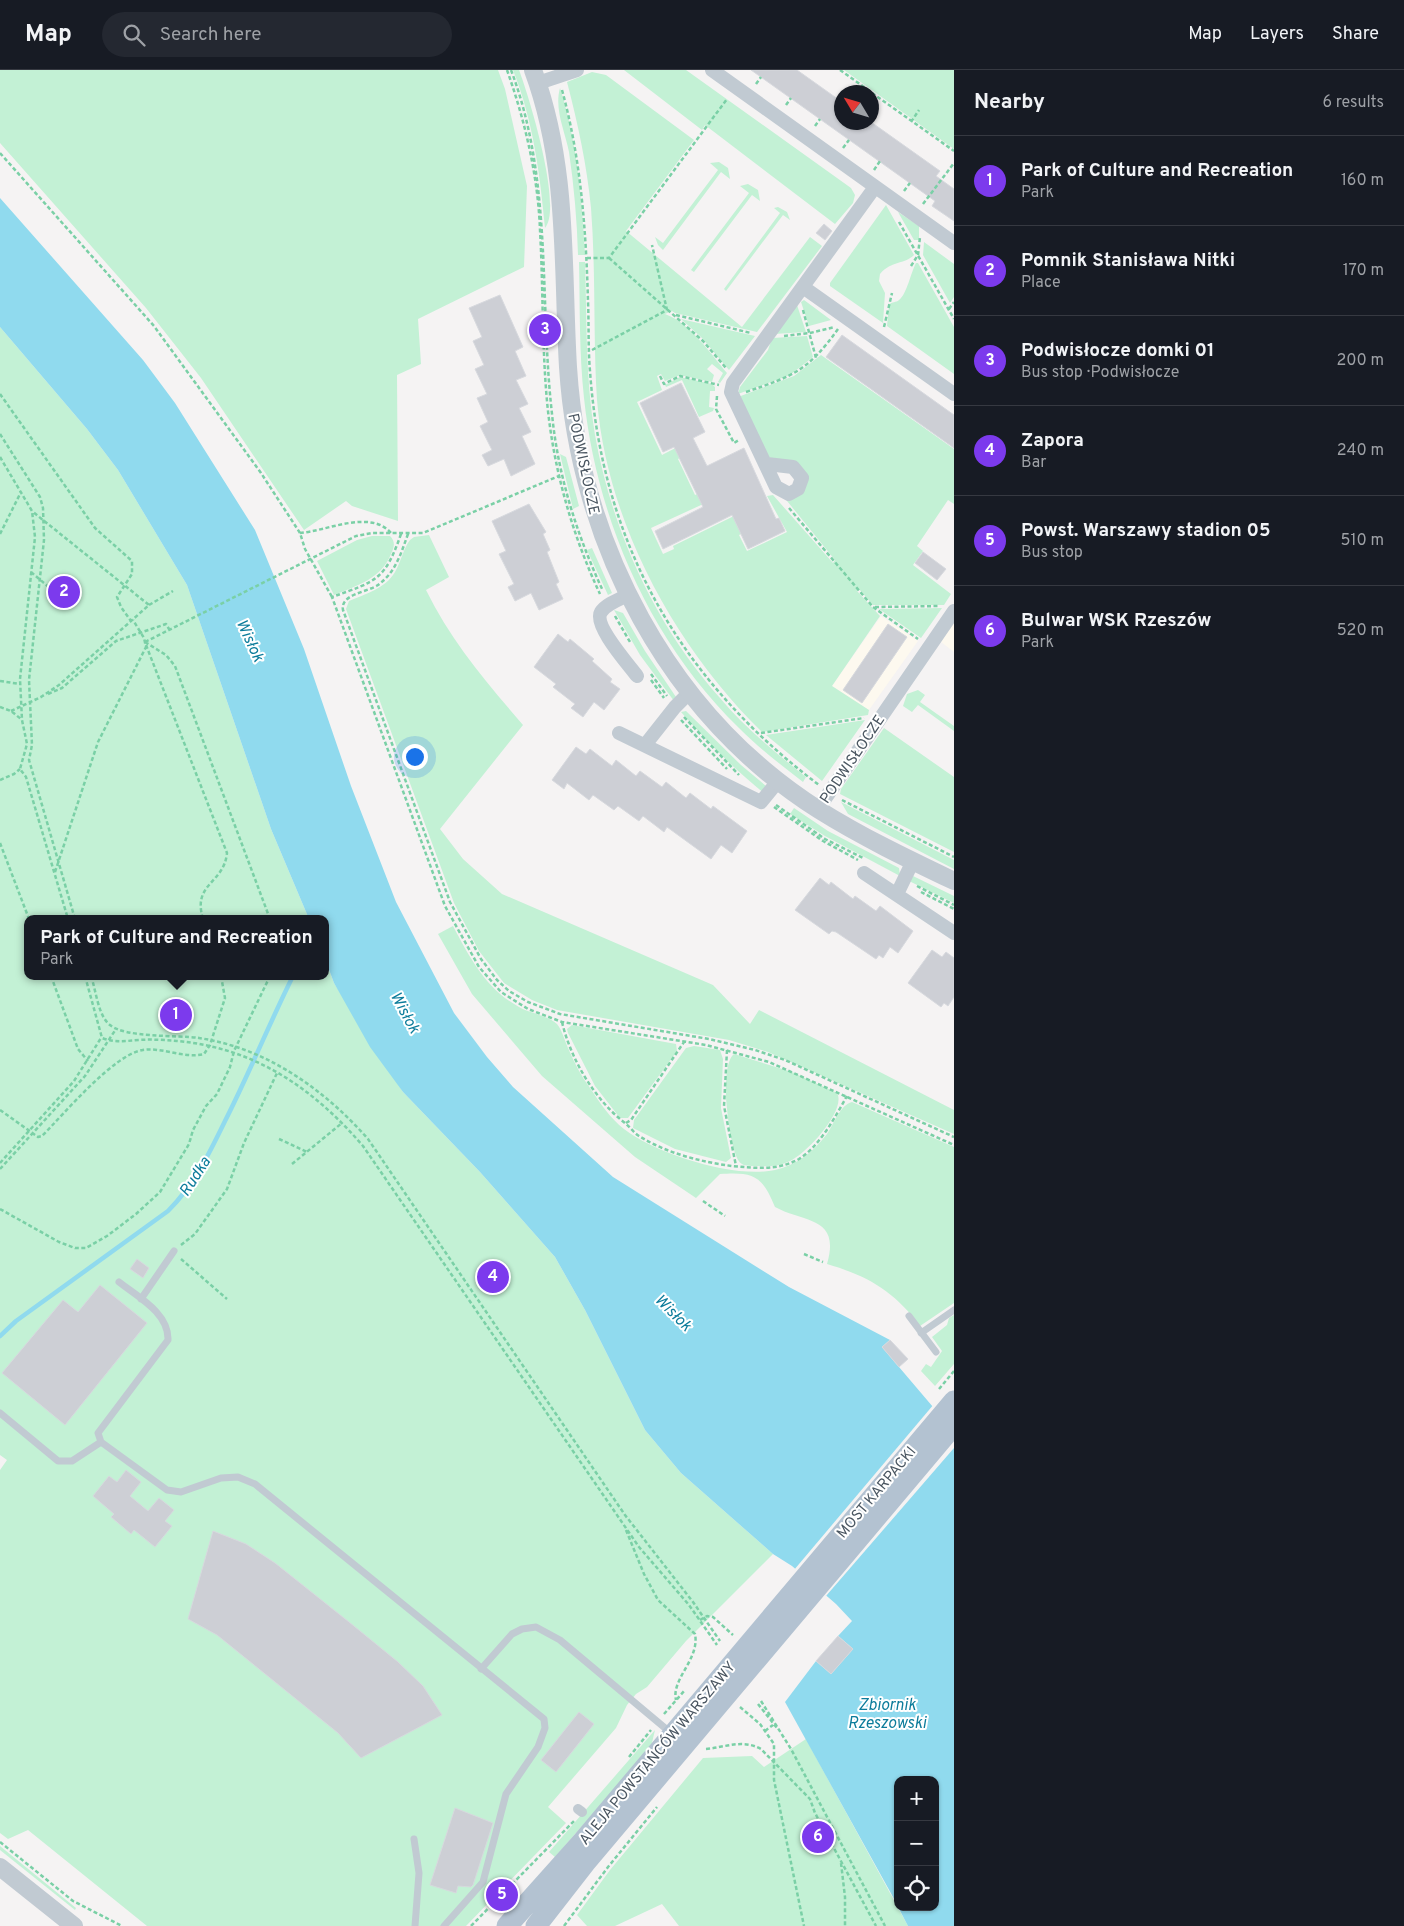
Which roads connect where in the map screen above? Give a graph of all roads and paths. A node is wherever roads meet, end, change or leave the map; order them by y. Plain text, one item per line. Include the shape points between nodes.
1 (509, 70) edge
2 (577, 70) edge
3 (712, 70) edge
4 (840, 70) edge
5 (558, 76) junction
6 (536, 77) edge
7 (761, 77) dead end
8 (756, 85) dead end
9 (860, 85) edge
10 (736, 87) junction
11 (791, 98) dead end
12 (879, 99) edge
13 (785, 106) dead end
14 (919, 110) dead end
15 (820, 119) dead end
16 (911, 122) junction
17 (814, 127) dead end
18 (850, 140) dead end
19 (844, 148) dead end
20 (954, 151) edge
21 (0, 153) edge
22 (880, 161) dead end
23 (874, 170) dead end
24 (910, 182) dead end
25 (875, 187) junction
26 (904, 191) dead end
27 (894, 214) dead end
28 (954, 243) edge
29 (652, 245) dead end
30 (587, 258) junction
31 (609, 258) junction
32 (803, 287) junction
33 (892, 293) dead end
34 (954, 302) edge
35 (949, 309) junction
36 (667, 310) junction
37 (846, 318) junction
38 (954, 319) edge
39 (876, 339) junction
40 (592, 350) dead end
41 (736, 378) junction
42 (0, 394) edge
43 (954, 394) edge
44 (733, 397) junction
45 (0, 434) edge
46 (0, 456) edge
47 (767, 464) junction
48 (561, 475) junction
49 (776, 487) junction
50 (21, 492) junction
51 (32, 512) junction
52 (44, 522) junction
53 (300, 532) junction
54 (0, 534) edge
55 (391, 534) junction
56 (401, 534) junction
57 (408, 534) junction
58 (31, 572) junction
59 (40, 580) junction
60 (125, 585) junction
61 (69, 587) dead end
62 (173, 591) dead end
63 (628, 595) junction
64 (332, 597) junction
65 (149, 605) junction
66 (608, 606) junction
67 (873, 607) junction
68 (953, 612) edge
69 (132, 621) junction
70 (169, 630) junction
71 (146, 644) junction
72 (630, 644) dead end
73 (929, 647) junction
74 (642, 671) joint
75 (0, 681) edge
76 (20, 684) junction
77 (690, 692) junction
78 (42, 697) junction
79 (30, 702) junction
80 (0, 706) edge
81 (20, 706) junction
82 (674, 708) junction
83 (10, 710) junction
84 (882, 715) junction
85 (22, 720) junction
86 (619, 733) dead end
87 (761, 734) dead end
88 (645, 745) junction
89 (20, 769) junction
90 (737, 778) dead end
91 (0, 780) edge
92 (779, 780) junction
93 (746, 781) dead end
94 (829, 792) junction
95 (765, 799) junction
96 (818, 809) junction
97 (0, 843) edge
98 (954, 858) edge
99 (913, 861) junction
100 (58, 863) junction
101 (866, 866) joint
102 (55, 873) junction
103 (954, 881) edge
104 (901, 885) junction
105 (954, 905) edge
106 (954, 909) edge
107 (28, 915) edge
108 (67, 915) edge
109 (73, 915) edge
110 (202, 915) edge
111 (268, 915) edge
112 (954, 933) edge
113 (52, 980) edge
114 (86, 980) edge
115 (93, 980) edge
116 (222, 980) edge
117 (268, 980) edge
118 (562, 1022) junction
119 (116, 1029) junction
120 (102, 1038) junction
121 (109, 1040) junction
122 (211, 1040) junction
123 (684, 1042) junction
124 (210, 1045) junction
125 (236, 1046) junction
126 (727, 1050) junction
127 (234, 1051) junction
128 (88, 1061) junction
129 (277, 1072) junction
130 (847, 1096) junction
131 (0, 1110) edge
132 (342, 1123) junction
133 (626, 1124) junction
134 (29, 1131) junction
135 (32, 1134) junction
136 (954, 1137) edge
137 (280, 1139) dead end
138 (954, 1145) edge
139 (307, 1152) junction
140 (0, 1163) edge
141 (292, 1164) dead end
142 (736, 1166) junction
143 (0, 1168) edge
144 (703, 1201) dead end
145 (0, 1209) edge
146 (725, 1216) dead end
147 (174, 1251) junction
148 (804, 1254) dead end
149 (823, 1262) dead end
150 (119, 1282) dead end
151 (141, 1299) junction
152 (227, 1299) dead end
153 (954, 1310) edge
154 (908, 1316) dead end
155 (921, 1332) junction
156 (936, 1352) dead end
157 (954, 1371) edge
158 (949, 1406) edge
159 (0, 1414) edge
160 (101, 1442) junction
161 (625, 1515) junction
162 (625, 1526) junction
163 (810, 1583) junction
164 (704, 1617) junction
165 (700, 1620) junction
166 (720, 1641) dead end
167 (731, 1642) dead end
168 (717, 1645) dead end
169 (482, 1669) junction
170 (688, 1687) dead end
171 (676, 1700) junction
172 (745, 1700) dead end
173 (740, 1707) junction
174 (734, 1714) dead end
175 (774, 1725) junction
176 (665, 1728) junction
177 (778, 1729) junction
178 (765, 1731) junction
179 (712, 1742) dead end
180 (706, 1748) junction
181 (700, 1756) dead end
182 (627, 1758) dead end
183 (774, 1762) junction
184 (816, 1798) junction
185 (810, 1799) junction
186 (663, 1800) dead end
187 (580, 1810) dead end
188 (414, 1839) dead end
189 (0, 1842) edge
190 (840, 1861) junction
191 (0, 1867) edge
192 (74, 1926) edge
193 (122, 1926) edge
194 (415, 1926) edge
195 (444, 1926) edge
196 (471, 1926) edge
197 (507, 1926) edge
198 (536, 1926) edge
199 (564, 1926) edge
200 (804, 1926) edge
201 (845, 1926) edge
202 (876, 1926) edge
203 (885, 1926) edge

1 - 48 path via 527,121 540,194 549,388
2 - 5 street
3 - 10 street
4 - 9 path
5 - 6 street
5 - 30 path via 579,166
6 - 63 street, PODWISŁOCZE via 557,161 563,207 568,368 577,444 596,521
7 - 8 path
10 - 25 street
10 - 31 path
11 - 13 path
12 - 16 path
14 - 16 path
15 - 17 path
16 - 20 path
18 - 19 path
21 - 53 path via 154,326
22 - 23 path
24 - 26 path
25 - 28 street
25 - 32 street
27 - 35 path
29 - 36 path
30 - 31 path
30 - 94 path via 590,371 598,438 611,495 637,564 665,618 707,680 757,734
31 - 36 path
32 - 37 street
32 - 41 street
33 - 39 path via 885,325
34 - 35 path
35 - 38 path
36 - 40 path
36 - 41 path via 703,341
37 - 39 street
37 - 44 path via 821,353 798,372
39 - 43 street
41 - 44 street via 731,392
42 - 60 path via 95,528 131,559 134,571
44 - 47 street
45 - 52 path via 40,497
46 - 50 path
47 - 49 street
47 - 49 street via 790,466 800,475 801,485 792,493
48 - 57 path via 439,528
48 - 66 path via 574,521
49 - 67 path via 782,500
50 - 51 path
50 - 54 path
51 - 52 path
51 - 58 path via 35,538
52 - 59 path
52 - 60 path
53 - 55 path via 361,522 378,524
53 - 64 path via 305,549
55 - 56 path
55 - 70 path via 356,536
56 - 57 path
56 - 64 path via 381,575 368,584
57 - 136 path via 394,569 386,579 370,590 346,599 342,607 450,902 481,959 497,980 524,1000 560,1014 709,1039 785,1060
58 - 59 path
58 - 76 path
59 - 61 path via 64,600 71,594
59 - 79 path via 29,680
60 - 65 path
60 - 69 path via 117,600
62 - 65 path
63 - 66 street
63 - 77 street, PODWISŁOCZE via 647,630
64 - 118 path via 441,896 460,936 479,967 501,992 528,1010
65 - 69 path
66 - 72 path
66 - 74 street via 599,617 602,629
67 - 68 path via 943,606
67 - 73 path
68 - 73 street, PODWISŁOCZE
69 - 71 path
69 - 78 path
70 - 71 path
70 - 78 path via 166,624 116,641 62,688
71 - 100 path via 98,742
71 - 110 path via 228,853 222,870 200,898
71 - 111 path via 166,655 175,666
73 - 84 street, PODWISŁOCZE
74 - 82 path
75 - 76 path
76 - 81 path
77 - 82 street
77 - 92 street, PODWISŁOCZE via 735,741
78 - 79 path
79 - 81 path
79 - 100 path via 30,766
80 - 83 path
81 - 83 path
81 - 85 path
82 - 88 street
82 - 90 path via 697,738
82 - 93 path
83 - 85 path
84 - 87 path
84 - 94 street, PODWISŁOCZE
85 - 89 path via 26,744
86 - 88 street
88 - 95 street via 754,800 761,802
89 - 91 path
89 - 102 path via 26,777
92 - 95 street
92 - 96 street, PODWISŁOCZE
94 - 96 street, PODWISŁOCZE
94 - 98 path
95 - 101 path via 823,841
96 - 99 street, PODWISŁOCZE
97 - 107 path
99 - 103 street, PODWISŁOCZE
99 - 104 street
100 - 102 path
100 - 109 path
101 - 104 street
102 - 108 path
104 - 105 path
104 - 106 path
104 - 112 street
113 - 128 path via 78,1049
114 - 120 path
115 - 119 path via 105,1020
116 - 122 path via 225,998
117 - 125 path
118 - 123 path
118 - 133 path via 571,1050 592,1087 618,1119
119 - 121 path
119 - 122 path via 137,1034
120 - 121 path
120 - 128 path
121 - 124 path via 117,1043 155,1039
121 - 135 path via 85,1076
122 - 124 path
122 - 125 path
123 - 126 path
123 - 133 path
124 - 127 path
124 - 135 path via 200,1055 151,1049 123,1057 42,1136
125 - 127 path
125 - 161 path via 295,1075 326,1097 368,1139
126 - 130 path via 769,1062
126 - 142 path via 724,1106
127 - 129 path
127 - 145 path via 217,1094 206,1106 189,1144 160,1192 107,1236 86,1248 75,1248 58,1242
128 - 134 path
129 - 132 path via 304,1090
129 - 147 path via 244,1143 228,1190 195,1234
130 - 138 path
130 - 142 path via 828,1128 800,1158 779,1167
131 - 134 path
132 - 139 path
132 - 162 path via 362,1146
133 - 142 path via 640,1136 687,1157
134 - 135 path
134 - 140 path
135 - 143 path
137 - 139 path
139 - 141 path
144 - 146 path
147 - 151 lane
147 - 152 path
148 - 149 path
150 - 151 lane
151 - 160 lane via 165,1322 168,1340 98,1433
153 - 155 lane
154 - 155 lane
155 - 156 lane
157 - 158 path
158 - 163 main road, MOST KARPACKI
159 - 160 lane via 58,1460 72,1461
160 - 169 lane via 167,1490 181,1492 221,1478 238,1477 256,1484
161 - 162 path
161 - 164 path
162 - 165 path
162 - 171 path via 658,1600 695,1634 697,1647 678,1687
163 - 176 main road, ALEJA POWSTAŃCÓW WARSZAWY
163 - 198 main road, ALEJA POWSTAŃCÓW WARSZAWY
164 - 165 path
164 - 166 path
164 - 167 path via 713,1617 735,1636
165 - 168 path
169 - 176 lane via 512,1634 536,1627 560,1640
169 - 195 lane via 544,1720 545,1728 538,1747 506,1794 483,1882
170 - 171 path
171 - 176 path
172 - 173 path
173 - 174 path
173 - 178 path
175 - 177 path
175 - 177 path via 760,1702
175 - 178 path
176 - 182 path
176 - 197 main road, ALEJA POWSTAŃCÓW WARSZAWY via 582,1842
177 - 184 path
178 - 183 path via 774,1744
179 - 180 path
180 - 181 path
180 - 183 path via 747,1743 761,1749
183 - 185 path
183 - 200 path via 774,1780
184 - 185 path
184 - 203 path
185 - 190 path
186 - 199 path
187 - 196 path
188 - 194 lane via 419,1873
189 - 193 path via 73,1901
190 - 201 path
190 - 202 path
191 - 192 street

